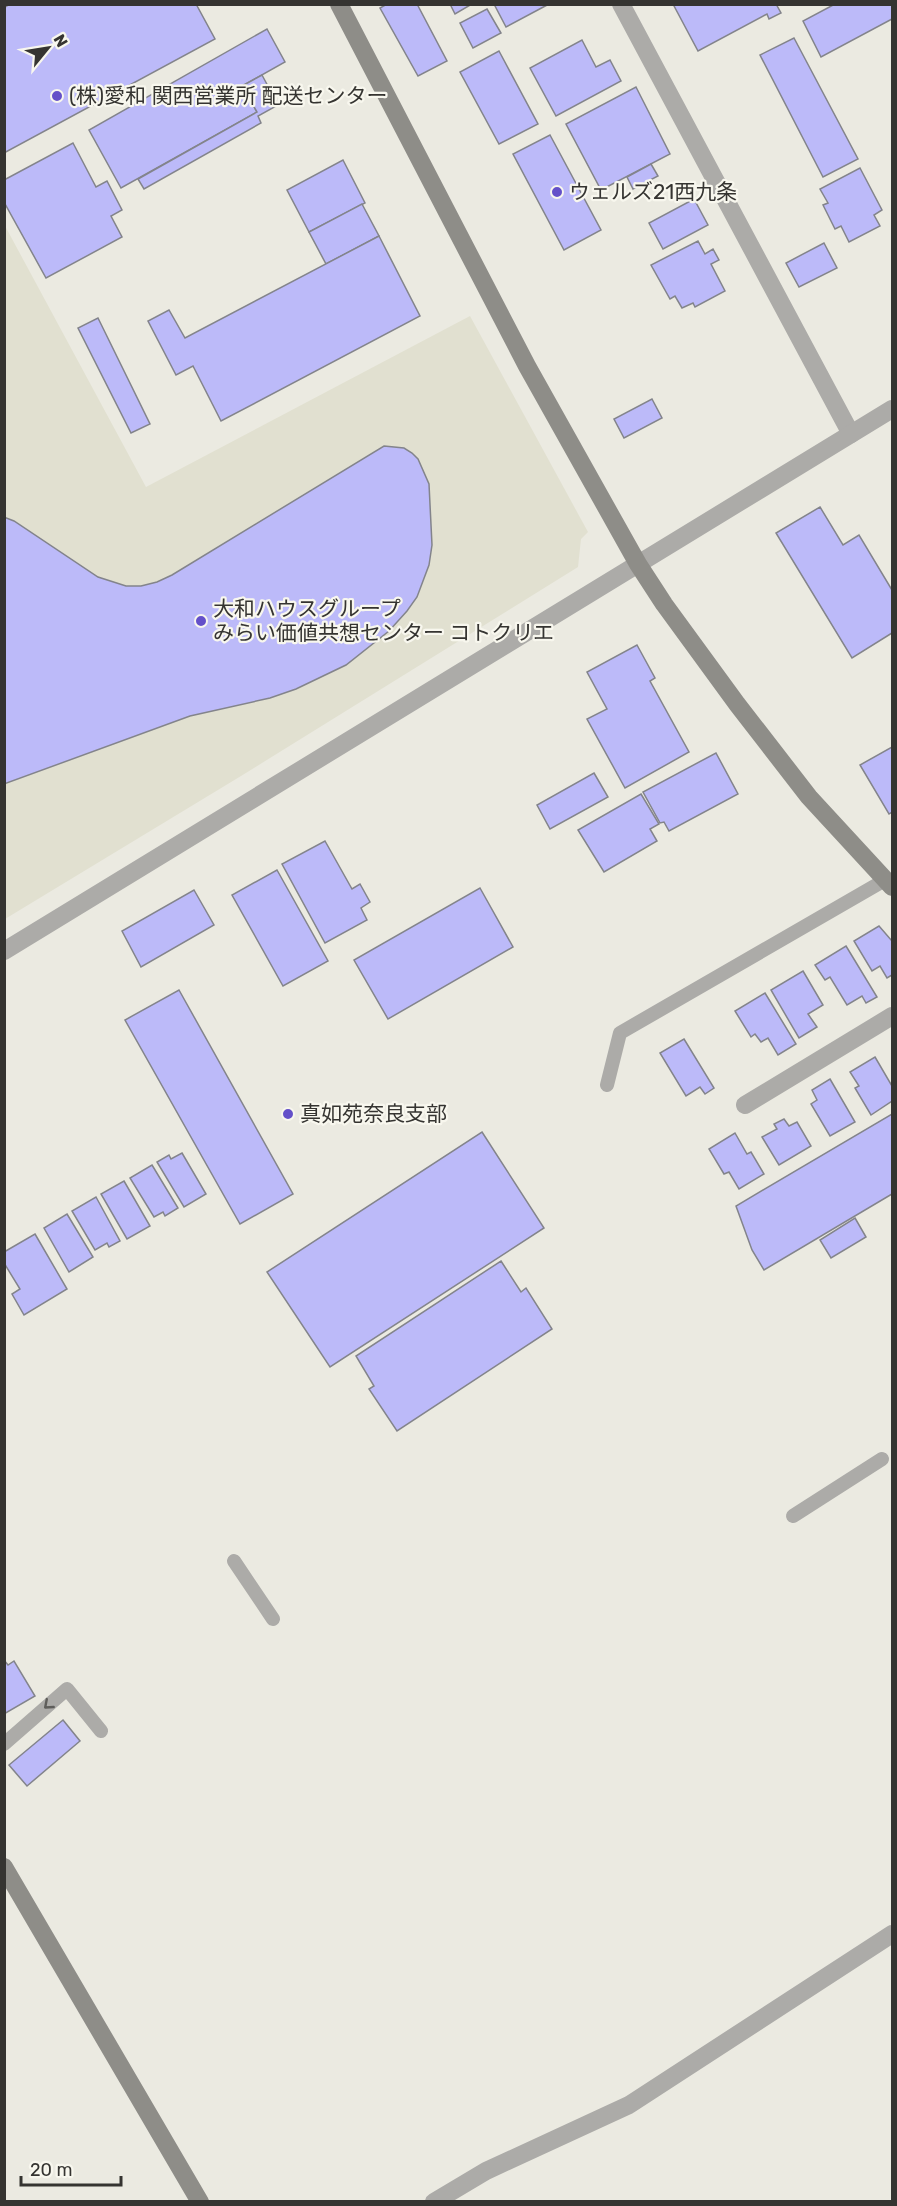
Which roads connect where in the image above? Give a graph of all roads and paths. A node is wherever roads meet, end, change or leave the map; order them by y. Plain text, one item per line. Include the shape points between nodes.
1 (339, 4) edge
2 (621, 4) edge
3 (892, 409) edge
4 (851, 434) junction
5 (638, 564) junction
6 (889, 883) edge
7 (4, 951) edge
8 (892, 1016) edge
9 (607, 1085) dead end
10 (746, 1105) dead end
11 (882, 1459) dead end
12 (793, 1516) dead end
13 (234, 1561) dead end
14 (273, 1619) dead end
15 (101, 1731) dead end
16 (4, 1744) edge
17 (4, 1867) edge
18 (892, 1934) edge
19 (200, 2202) edge
20 (434, 2202) edge

1 - 5 street via 527,366
2 - 4 street
3 - 4 street
4 - 5 street
5 - 6 street via 802,788
5 - 7 street
6 - 9 lane via 621,1033
8 - 10 street
11 - 12 lane
13 - 14 lane
15 -> 16 lane via 67,1689
17 - 19 street
18 - 20 street via 629,2105 486,2171

